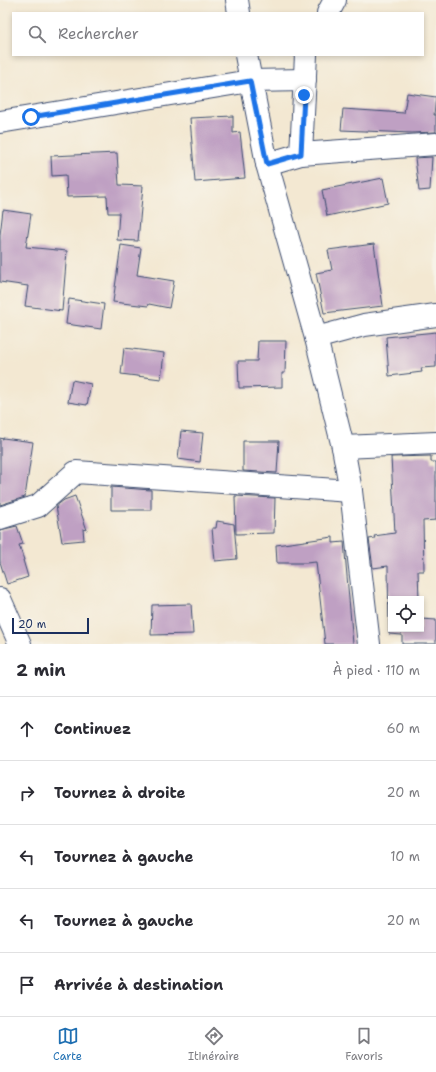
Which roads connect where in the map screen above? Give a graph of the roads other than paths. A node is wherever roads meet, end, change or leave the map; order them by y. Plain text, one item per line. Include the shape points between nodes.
1 (237, 0) edge
2 (335, 0) edge
3 (239, 12) edge
4 (329, 12) edge
5 (246, 56) edge
6 (306, 56) edge
7 (305, 80) junction
8 (250, 81) junction
9 (0, 122) edge
10 (436, 144) edge
11 (301, 154) junction
12 (267, 164) junction
13 (436, 315) edge
14 (316, 338) junction
15 (436, 443) edge
16 (343, 447) junction
17 (351, 491) junction
18 (0, 518) edge
19 (0, 599) edge
20 (20, 644) edge
21 (369, 644) edge

1 - 3 street
2 - 4 street
5 - 8 street
6 - 7 street
7 - 8 street
7 - 11 street
8 - 9 street
8 - 12 street
10 - 11 street
11 - 12 street
12 - 14 street
13 - 14 street via 364,325
14 - 16 street
15 - 16 street
16 - 17 street
17 - 18 street via 76,472 38,506
17 - 21 street
19 - 20 street

